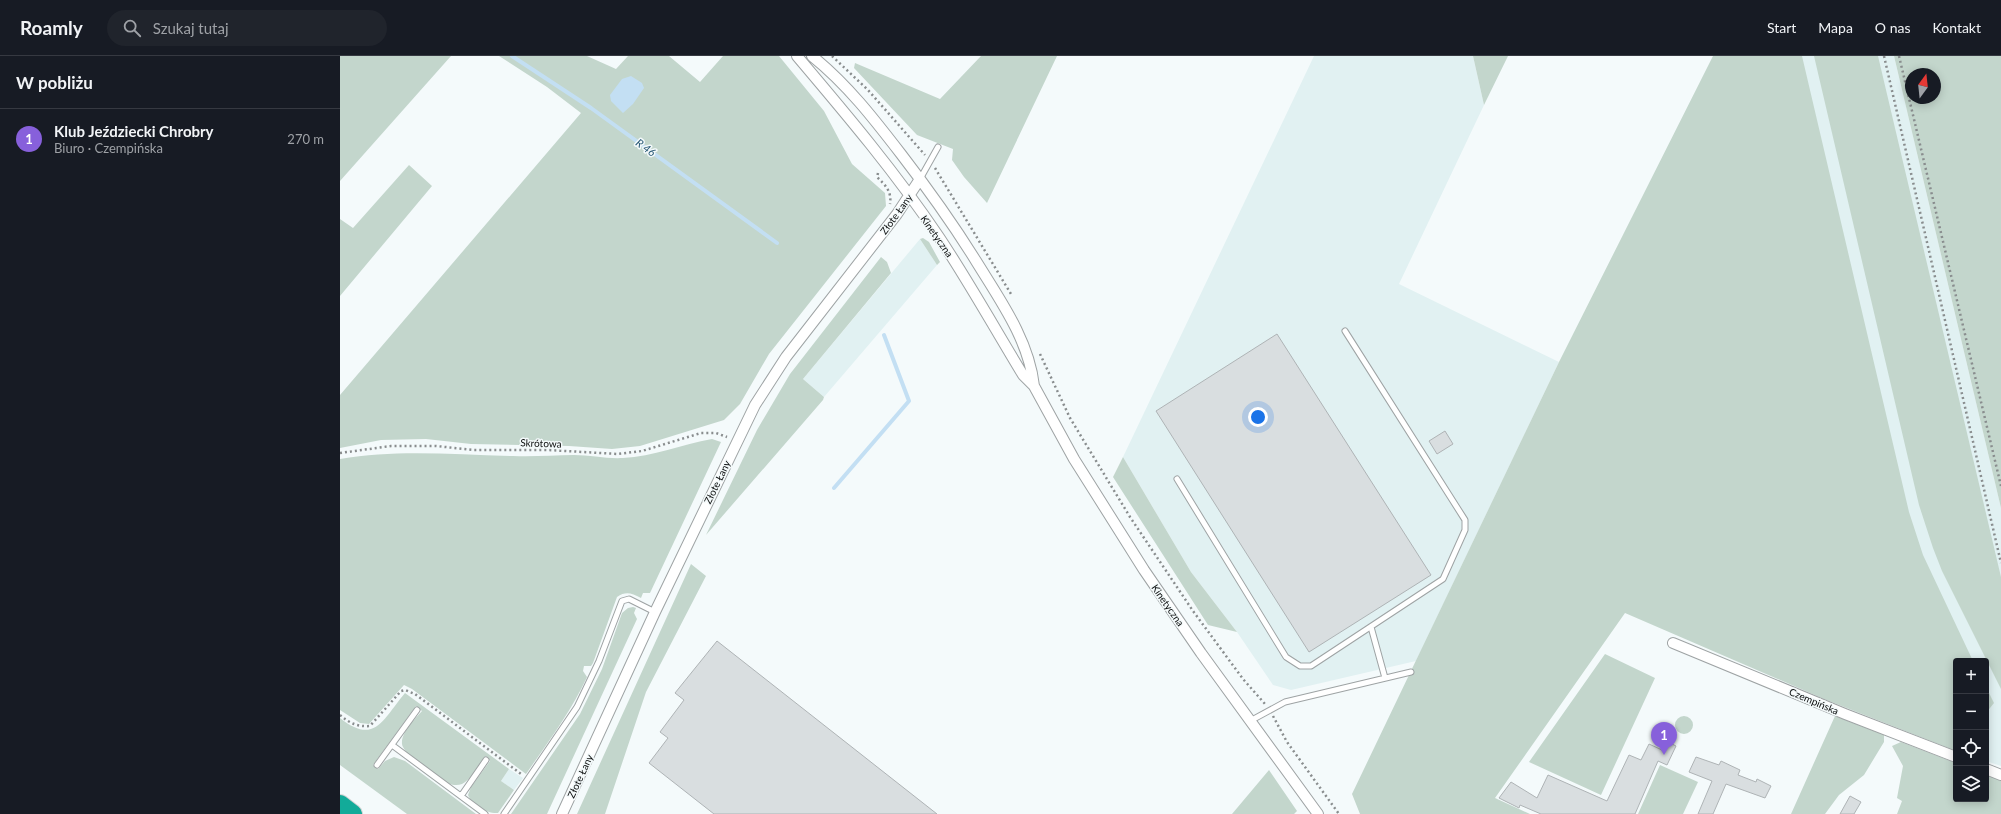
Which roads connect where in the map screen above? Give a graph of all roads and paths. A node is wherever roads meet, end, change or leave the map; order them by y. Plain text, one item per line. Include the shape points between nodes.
1 (797, 56) edge
2 (812, 56) edge
3 (832, 56) edge
4 (1884, 56) edge
5 (1899, 56) edge
6 (938, 146) dead end
7 (930, 162) junction
8 (882, 169) dead end
9 (920, 179) junction
10 (910, 196) junction
11 (889, 209) dead end
12 (1014, 300) dead end
13 (1345, 331) dead end
14 (1038, 351) dead end
15 (1034, 386) junction
16 (737, 441) junction
17 (340, 452) edge
18 (1177, 479) dead end
19 (2001, 486) edge
20 (2001, 563) edge
21 (656, 612) junction
22 (1371, 627) junction
23 (1673, 643) dead end
24 (1411, 672) dead end
25 (1385, 678) junction
26 (417, 710) dead end
27 (1268, 710) junction
28 (340, 715) edge
29 (1250, 721) junction
30 (392, 745) junction
31 (1953, 756) edge
32 (486, 760) dead end
33 (377, 765) dead end
34 (1989, 770) edge
35 (2001, 775) edge
36 (529, 780) junction
37 (461, 796) junction
38 (340, 804) edge
39 (353, 814) edge
40 (485, 814) edge
41 (504, 814) edge
42 (562, 814) edge
43 (1318, 814) edge
44 (1339, 814) edge

1 - 10 street, Kinetyczna via 851,118
2 - 9 street, Kinetyczna via 843,83 866,108
3 - 7 path via 868,90
4 - 20 path
5 - 19 path
6 - 7 lane
7 - 9 lane
7 - 12 path
8 - 11 path via 877,177 890,192
9 - 10 street, Złote Łany
9 - 15 street, Kinetyczna via 961,237 1013,322 1030,362
10 - 15 street, Kinetyczna via 947,250 1023,375
10 - 16 street, Złote Łany via 786,357 755,405
13 - 22 lane via 1466,520 1443,579
14 - 27 path via 1070,418 1130,517 1193,611
15 - 29 street, Kinetyczna via 1074,459 1144,570
16 - 17 path, Skrótowa via 716,433 701,433 642,451 618,454 548,450 474,450 436,446 391,446
16 - 21 street, Złote Łany
18 - 22 lane via 1290,661 1300,666 1311,666
21 - 36 lane via 629,599 622,601 599,662 577,707
21 - 42 street, Złote Łany
22 - 25 lane
23 - 31 street, Czempińska
24 - 25 lane
25 - 27 lane via 1285,702
26 - 30 lane
27 - 29 lane
27 - 44 path via 1287,742
28 - 36 path via 347,721 370,726 401,691 405,690 415,694
29 - 43 street, Kinetyczna
30 - 33 lane
30 - 37 lane
32 - 37 lane
34 - 35 street
36 - 41 lane
37 - 40 lane
38 - 39 highway

